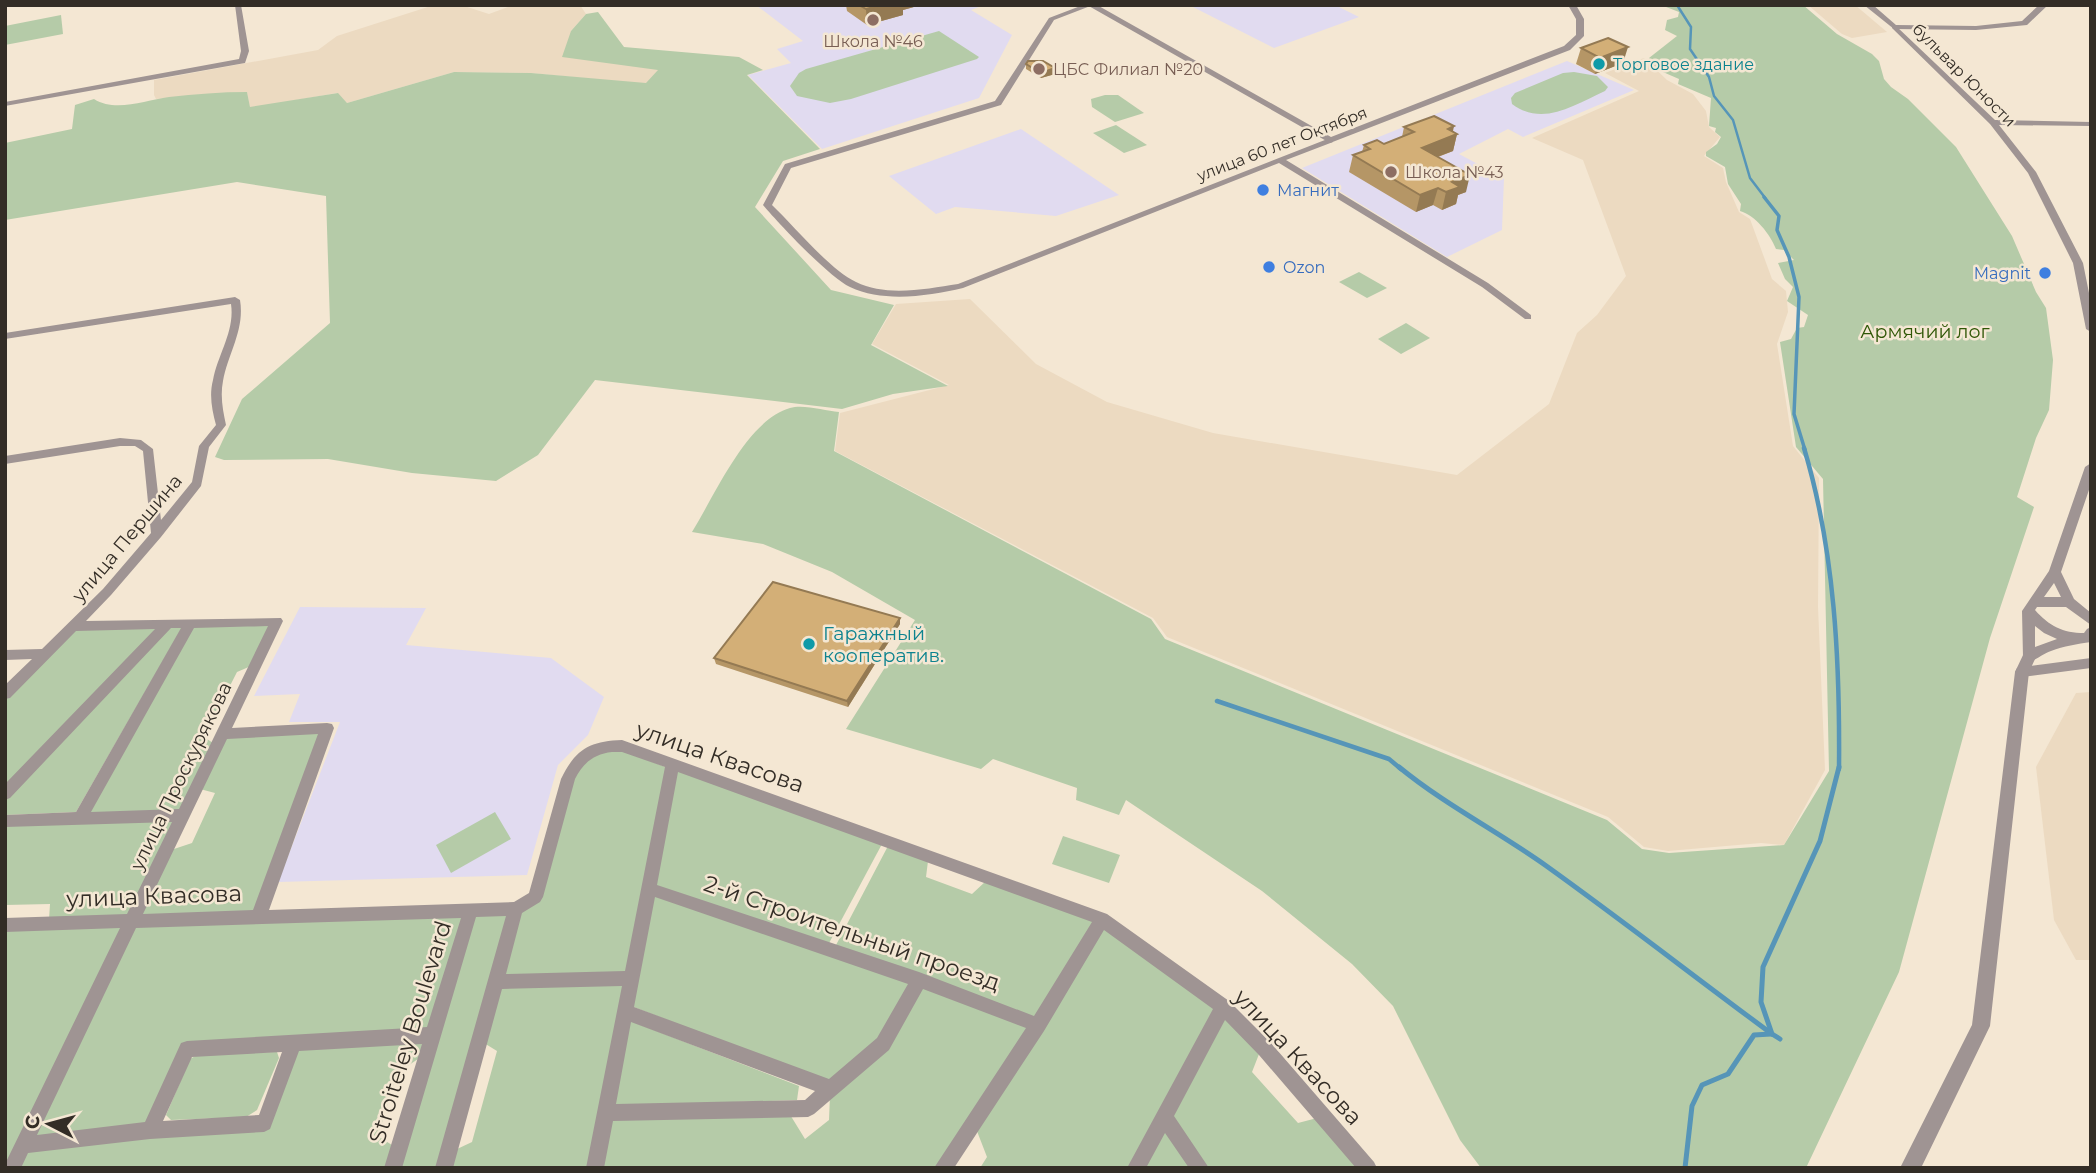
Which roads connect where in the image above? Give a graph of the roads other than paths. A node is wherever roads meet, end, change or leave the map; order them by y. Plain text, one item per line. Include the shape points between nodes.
1 (238, 5) edge
2 (1090, 5) edge
3 (1572, 5) edge
4 (1868, 5) edge
5 (2044, 5) edge
6 (1894, 27) junction
7 (5, 104) edge
8 (1993, 122) junction
9 (2091, 124) edge
10 (1330, 140) junction
11 (1280, 160) junction
12 (960, 286) joint
13 (1528, 317) dead end
14 (2091, 329) edge
15 (5, 336) edge
16 (5, 460) edge
17 (2091, 467) edge
18 (157, 534) junction
19 (2055, 572) junction
20 (2069, 602) junction
21 (2031, 607) junction
22 (2091, 620) edge
23 (167, 624) junction
24 (190, 624) junction
25 (73, 626) junction
26 (2090, 636) edge
27 (2073, 639) junction
28 (45, 654) junction
29 (5, 655) edge
30 (2091, 663) edge
31 (2026, 665) junction
32 (5, 694) edge
33 (223, 734) junction
34 (673, 764) junction
35 (5, 794) edge
36 (183, 815) junction
37 (80, 818) junction
38 (5, 821) edge
39 (650, 889) junction
40 (516, 909) junction
41 (471, 910) junction
42 (259, 915) junction
43 (1102, 919) junction
44 (132, 920) junction
45 (5, 925) edge
46 (632, 978) junction
47 (919, 980) junction
48 (496, 982) junction
49 (1223, 1007) junction
50 (626, 1012) junction
51 (1038, 1025) junction
52 (433, 1035) junction
53 (294, 1043) junction
54 (832, 1089) junction
55 (606, 1113) junction
56 (1164, 1117) junction
57 (150, 1130) junction
58 (23, 1144) junction
59 (12, 1168) edge
60 (393, 1168) edge
61 (444, 1168) edge
62 (595, 1168) edge
63 (943, 1168) edge
64 (1136, 1168) edge
65 (1200, 1168) edge
66 (1368, 1168) edge
67 (1910, 1168) edge

1 - 7 street via 245,51 242,61
2 - 10 street
2 - 12 street via 1051,19 998,103 788,166 767,205 850,284 888,292
3 - 10 street, улица 60 лет Октября via 1580,19 1580,36 1567,48
4 - 6 street, бульвар Юности
5 - 6 street via 2024,23 2004,27
6 - 8 street, бульвар Юности
8 - 9 street
8 - 14 street, бульвар Юности via 2032,172 2078,263
10 - 11 street, улица 60 лет Октября
11 - 12 street, улица 60 лет Октября
11 - 13 street via 1485,285
15 - 18 street, улица Першина via 235,299 238,310 229,352 218,377 216,406 221,425 204,446 197,483
16 - 18 street via 137,443 148,449
17 - 19 street
18 - 25 street, улица Першина
19 - 20 street
19 - 21 street
20 - 21 street
20 - 22 street
21 - 27 street via 2044,629
21 - 31 street
23 - 24 street, улица Проскурякова
23 - 25 street, улица Проскурякова
23 - 35 street
24 - 33 street, улица Проскурякова via 277,621
24 - 37 street
25 - 28 street, улица Першина
26 - 27 street
27 - 31 street via 2043,648
28 - 29 street
28 - 32 street, улица Першина
30 - 31 street
31 - 67 street via 1981,1026
33 - 36 street, улица Проскурякова
33 - 42 street via 327,728
34 - 39 street
34 - 40 street, улица Квасова via 622,746 603,746 576,761 535,897
34 - 43 street, улица Квасова
36 - 37 street
36 - 44 street, улица Проскурякова
37 - 38 street
39 - 46 street
39 - 47 street, 2-й Строительный проезд
40 - 41 street, улица Квасова
40 - 48 street
41 - 42 street, улица Квасова
41 - 52 street, Stroiteley Boulevard
42 - 44 street, улица Квасова
43 - 49 street, улица Квасова
43 - 51 street
44 - 45 street, улица Квасова
44 - 58 street, улица Проскурякова
46 - 48 street
46 - 50 street
47 - 51 street, 2-й Строительный проезд
47 - 54 street via 883,1044
48 - 61 street
49 - 56 street
49 - 66 street, улица Квасова
50 - 54 street
50 - 55 street
51 - 63 street
52 - 53 street
52 - 60 street, Stroiteley Boulevard
53 - 57 street via 187,1049
53 - 57 street via 264,1123
54 - 55 street via 808,1108
55 - 62 street
56 - 64 street
56 - 65 street
57 - 58 street
58 - 59 street, улица Проскурякова

